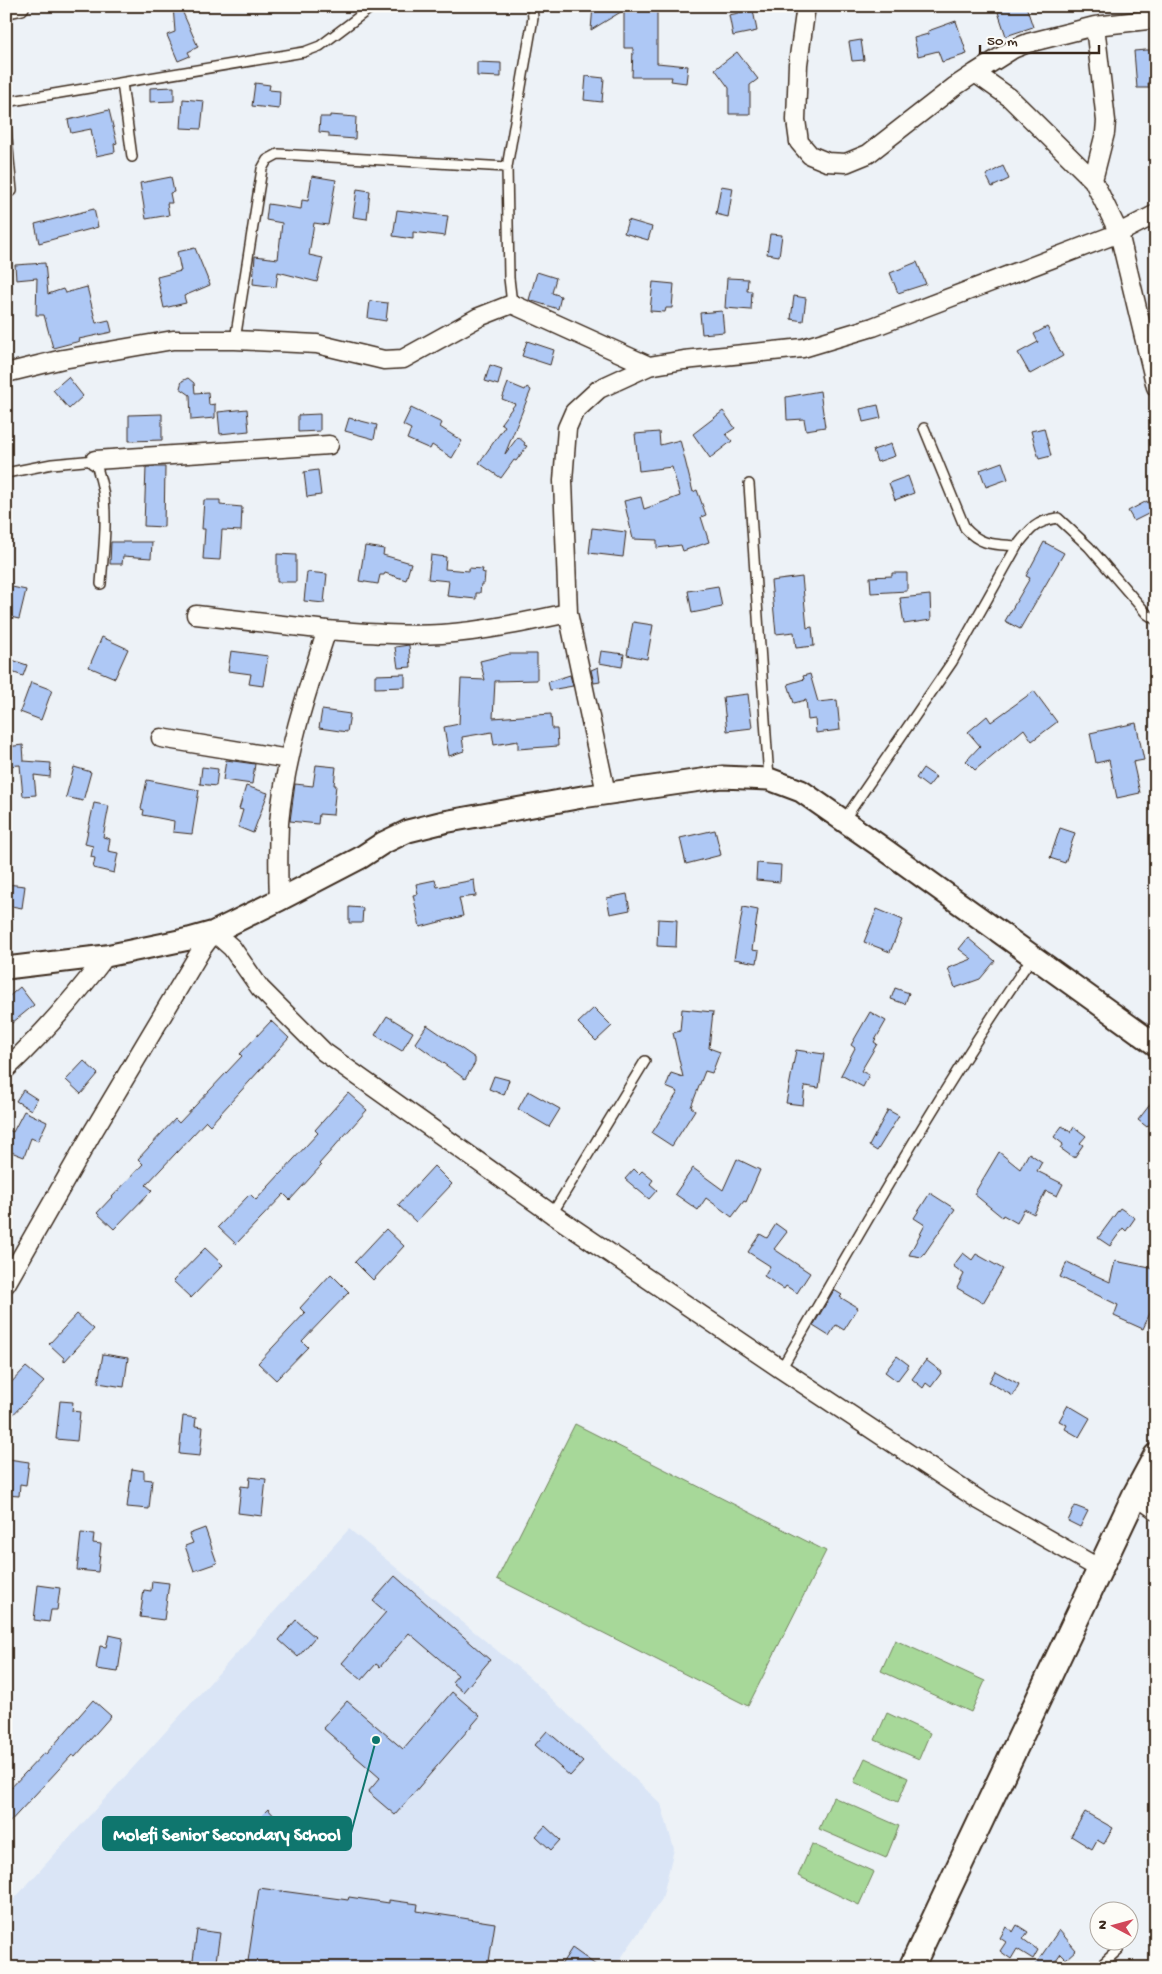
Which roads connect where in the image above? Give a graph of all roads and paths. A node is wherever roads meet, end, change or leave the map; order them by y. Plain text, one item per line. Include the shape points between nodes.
1 (20, 6) edge
2 (373, 6) edge
3 (532, 6) edge
4 (806, 6) edge
5 (6, 9) edge
6 (1156, 19) edge
7 (1095, 26) junction
8 (974, 73) junction
9 (122, 83) junction
10 (6, 102) edge
11 (6, 128) edge
12 (132, 157) dead end
13 (508, 167) junction
14 (1093, 180) junction
15 (12, 191) dead end
16 (1156, 214) edge
17 (1119, 233) junction
18 (512, 304) junction
19 (235, 340) junction
20 (649, 366) junction
21 (6, 373) edge
22 (1156, 387) edge
23 (924, 428) dead end
24 (329, 445) dead end
25 (95, 460) junction
26 (6, 472) edge
27 (748, 484) dead end
28 (1017, 546) junction
29 (101, 584) dead end
30 (568, 613) junction
31 (196, 615) dead end
32 (1156, 620) edge
33 (327, 630) junction
34 (161, 738) dead end
35 (289, 759) junction
36 (768, 779) junction
37 (606, 793) junction
38 (844, 820) junction
39 (279, 900) junction
40 (214, 932) junction
41 (106, 956) junction
42 (1033, 956) junction
43 (6, 968) edge
44 (1156, 1045) edge
45 (645, 1061) dead end
46 (6, 1069) edge
47 (552, 1214) junction
48 (6, 1284) edge
49 (781, 1369) junction
50 (1156, 1456) edge
51 (1135, 1495) junction
52 (1156, 1510) edge
53 (1100, 1570) junction
54 (1116, 1952) edge
55 (910, 1968) edge
56 (1098, 1968) edge

1 - 5 street
2 - 9 lane via 320,46 304,52
3 - 13 lane via 533,18
4 - 8 street via 798,64 796,120 799,142 810,155 827,162 846,163 868,154
6 - 7 street
7 - 8 street via 1028,43
7 - 14 street via 1106,121
8 - 14 street via 1009,97
9 - 10 lane
9 - 12 lane
11 - 15 lane
13 - 18 lane
13 - 19 lane via 278,154 267,160 262,169
14 - 17 street
16 - 17 street
17 - 20 street via 873,327 803,348
17 - 22 street
18 - 19 street via 479,317 403,359 384,360 317,344
18 - 20 street
19 - 21 street via 173,340 63,359
20 - 30 street via 599,389 574,412 567,428 563,481
23 - 28 lane via 966,528 974,538 985,543
24 - 25 street
25 - 26 lane
25 - 29 lane via 105,516
27 - 36 lane
28 - 32 lane via 1028,531 1043,520 1058,518
28 - 38 lane via 952,662
30 - 33 street via 441,634
30 - 37 street
31 - 33 street
33 - 35 street
34 - 35 street
35 - 39 street via 280,822
36 - 37 street via 722,777
36 - 38 street via 801,791
37 - 39 street via 444,822 408,832
38 - 42 street
39 - 40 street
40 - 41 street
40 - 47 street via 232,948 260,988 324,1052
40 - 48 street via 91,1135
41 - 43 street
41 - 46 street via 35,1042
42 - 44 street
42 - 49 lane via 991,1016
45 - 47 lane
47 - 49 street
49 - 53 street via 979,1500
50 - 51 main road
51 - 52 street
51 - 53 main road
53 - 55 main road
54 - 56 lane

